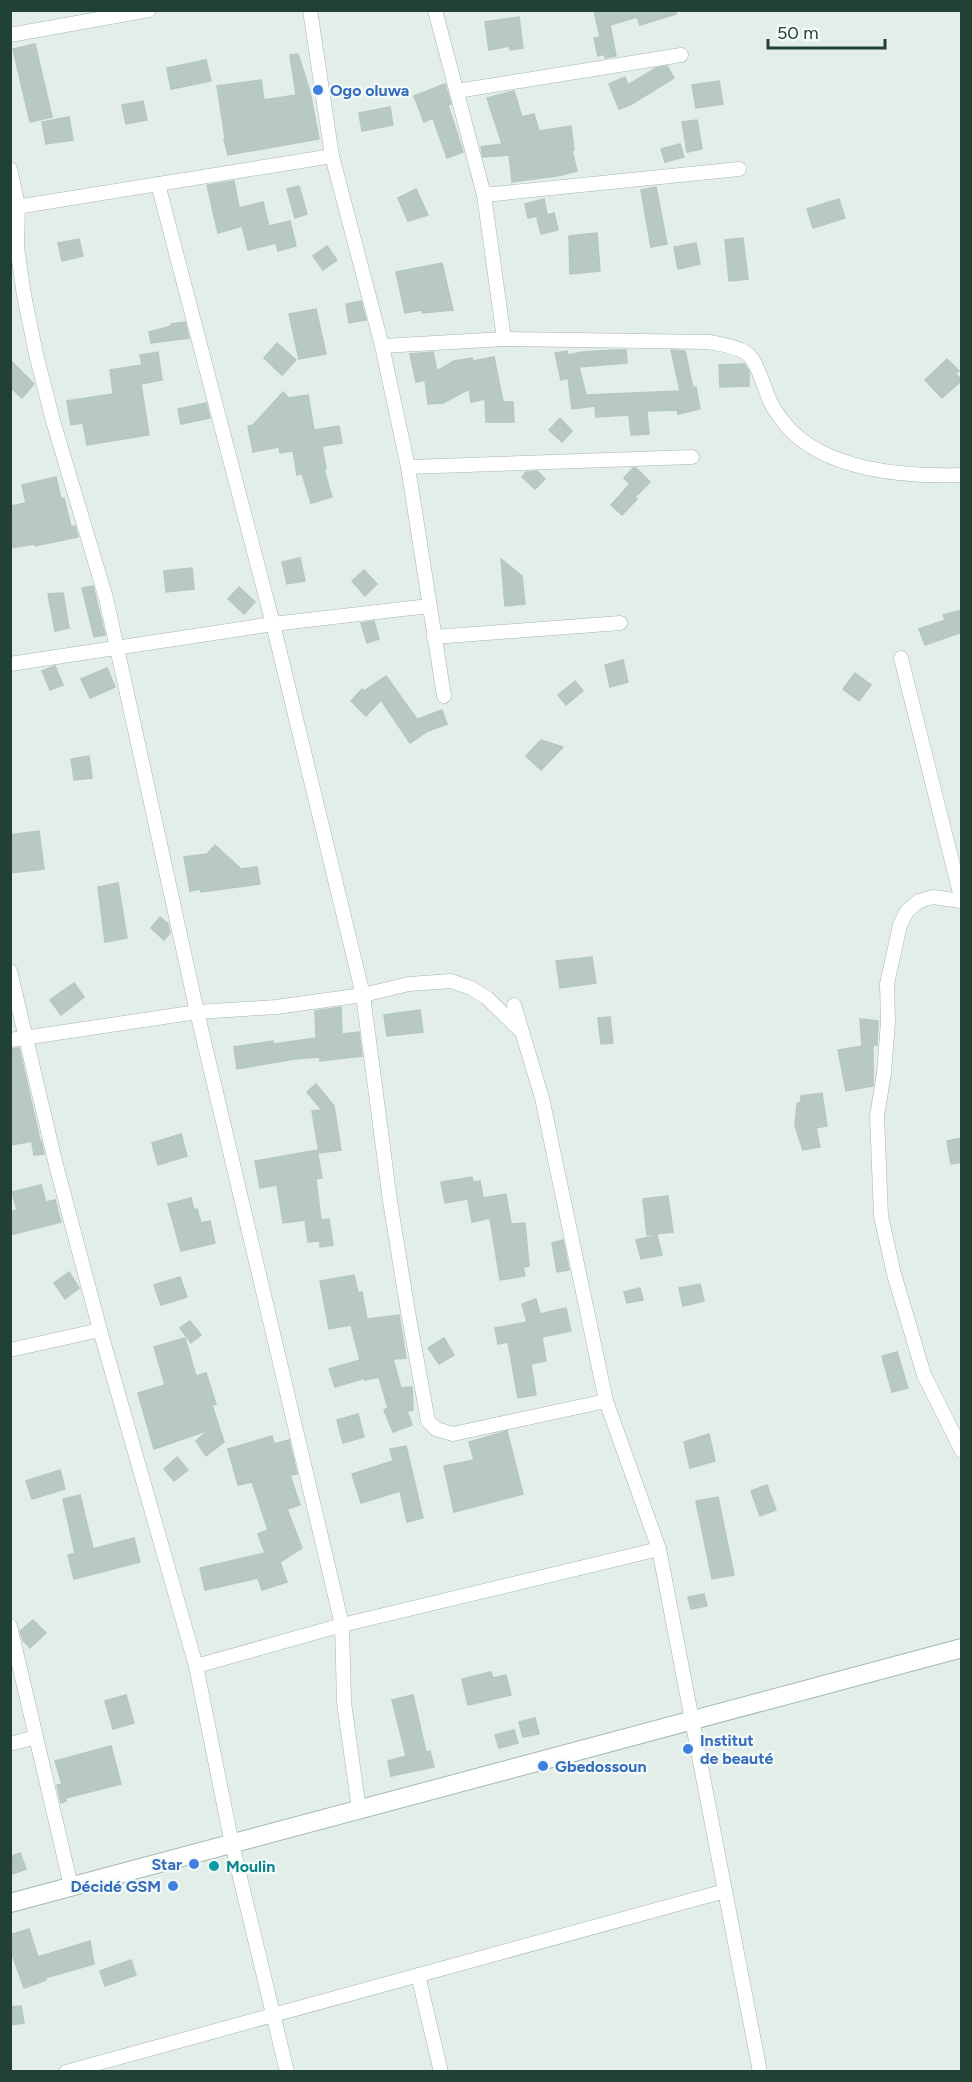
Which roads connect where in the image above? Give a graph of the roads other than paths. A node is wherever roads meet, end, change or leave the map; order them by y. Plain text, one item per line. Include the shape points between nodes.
1 (149, 10) edge
2 (310, 10) edge
3 (435, 10) edge
4 (10, 34) edge
5 (681, 55) dead end
6 (457, 91) junction
7 (332, 156) junction
8 (10, 169) edge
9 (739, 169) dead end
10 (158, 184) junction
11 (484, 195) junction
12 (14, 207) edge
13 (504, 339) junction
14 (382, 346) junction
15 (692, 456) dead end
16 (408, 467) junction
17 (962, 475) edge
18 (429, 606) junction
19 (620, 623) dead end
20 (273, 624) junction
21 (434, 637) junction
22 (118, 649) junction
23 (901, 658) dead end
24 (10, 664) edge
25 (444, 696) dead end
26 (961, 901) edge
27 (10, 971) edge
28 (363, 995) junction
29 (514, 1005) dead end
30 (197, 1012) junction
31 (521, 1031) junction
32 (27, 1037) junction
33 (10, 1040) edge
34 (100, 1330) junction
35 (10, 1350) edge
36 (606, 1401) junction
37 (960, 1445) edge
38 (659, 1549) junction
39 (342, 1625) junction
40 (10, 1626) edge
41 (962, 1648) edge
42 (196, 1666) junction
43 (693, 1720) junction
44 (36, 1737) junction
45 (10, 1744) edge
46 (359, 1810) junction
47 (232, 1844) junction
48 (71, 1886) junction
49 (725, 1891) junction
50 (10, 1903) edge
51 (418, 1975) junction
52 (274, 2014) junction
53 (119, 2057) junction
54 (66, 2072) edge
55 (122, 2072) edge
56 (287, 2072) edge
57 (441, 2072) edge
58 (760, 2072) edge

1 - 4 street
2 - 7 street
3 - 6 street
5 - 6 street
6 - 11 street
7 - 10 street
7 - 14 street
8 - 12 street
9 - 11 street
10 - 12 street
10 - 20 street
11 - 13 street
12 - 22 street via 36,354
13 - 14 street
13 - 17 street via 709,342 731,347 752,360 772,406 787,426 822,451 881,472
14 - 16 street
15 - 16 street
16 - 18 street
18 - 20 street
18 - 21 street
19 - 21 street
20 - 22 street
20 - 28 street
21 - 25 street
22 - 24 street
22 - 30 street
23 - 26 street
26 - 37 street via 933,897 919,901 907,911 900,926 887,984 888,1023 877,1116 880,1216 894,1274 924,1375
27 - 32 street
28 - 30 street via 276,1007
28 - 31 street via 409,984 451,981 487,998
28 - 36 street via 390,1201 428,1421 436,1429 453,1434
29 - 31 street
30 - 32 street
30 - 39 street
31 - 36 street via 542,1098
32 - 33 street
32 - 34 street
34 - 35 street
34 - 42 street
36 - 38 street
38 - 39 street
38 - 43 street
39 - 42 street
39 - 46 street via 344,1702
40 - 44 street
41 - 43 street
42 - 47 street
43 - 46 street
43 - 49 street
44 - 45 street
44 - 48 street
46 - 47 street
47 - 48 street
47 - 52 street
48 - 50 street
49 - 51 street
49 - 58 street
51 - 52 street
51 - 57 street
52 - 53 street
52 - 56 street
53 - 54 street
53 - 55 street

